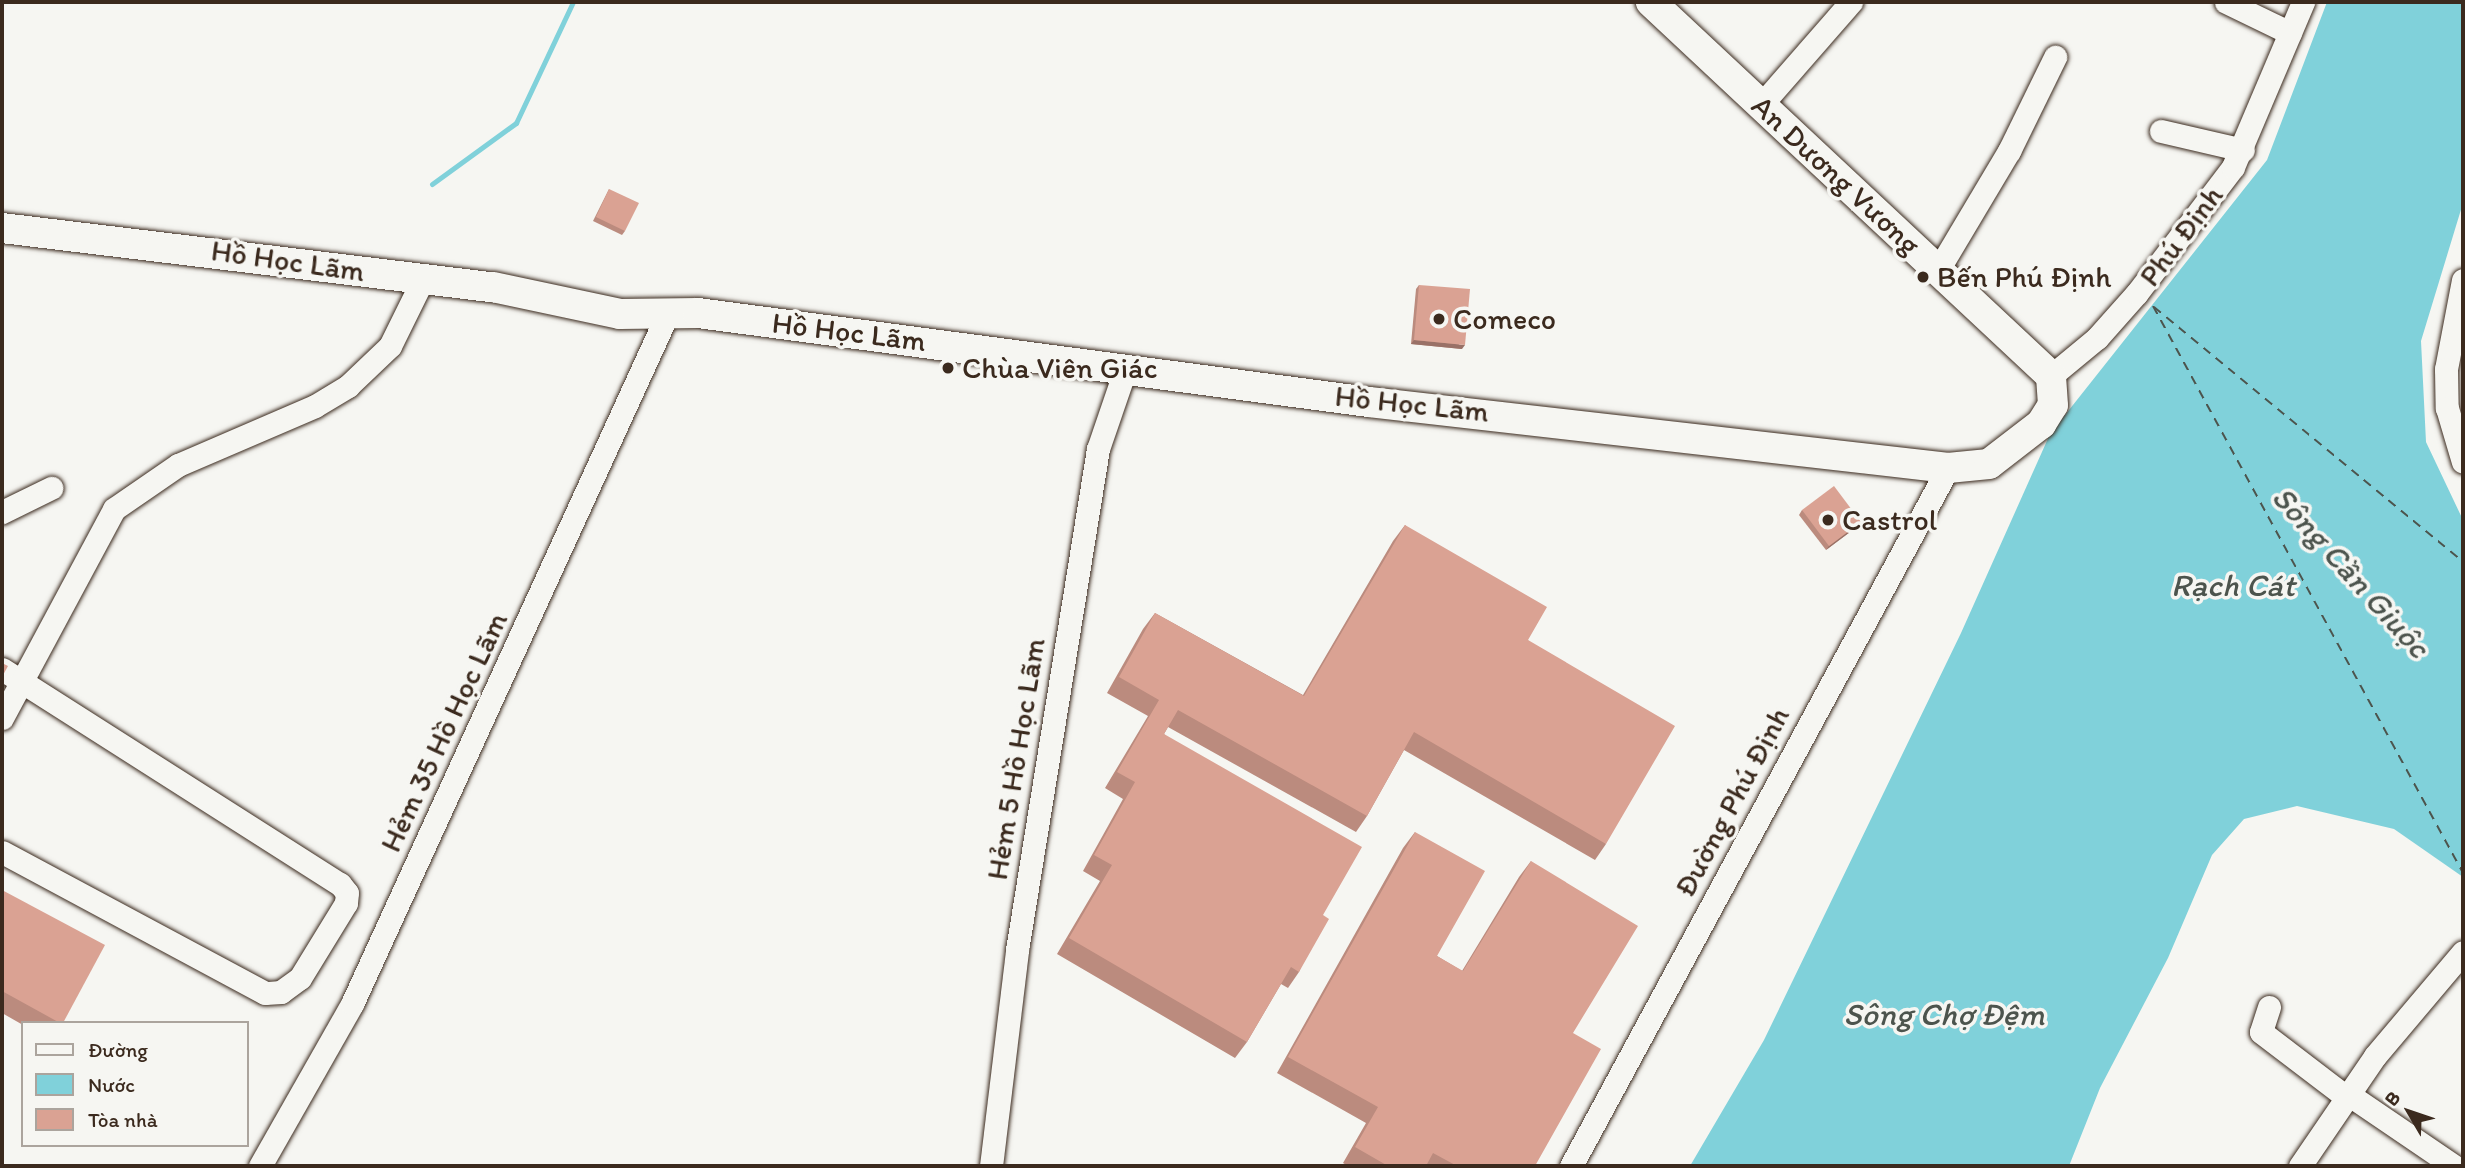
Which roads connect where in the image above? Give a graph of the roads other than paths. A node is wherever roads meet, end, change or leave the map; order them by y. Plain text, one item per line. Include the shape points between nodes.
1 (1851, 2) edge
2 (2226, 2) edge
3 (2303, 2) edge
4 (1655, 3) edge
5 (2290, 33) junction
6 (2054, 57) dead end
7 (1761, 105) junction
8 (2161, 131) dead end
9 (2243, 150) junction
10 (2, 228) edge
11 (1938, 270) junction
12 (423, 279) junction
13 (2463, 280) edge
14 (667, 315) junction
15 (1126, 367) junction
16 (2051, 376) junction
17 (2463, 462) edge
18 (1948, 468) junction
19 (51, 488) dead end
20 (2, 512) edge
21 (2, 669) edge
22 (22, 680) junction
23 (2, 718) edge
24 (2, 852) edge
25 (2463, 952) edge
26 (2269, 1007) dead end
27 (2347, 1095) junction
28 (260, 1166) edge
29 (991, 1166) edge
30 (1571, 1166) edge
31 (2300, 1166) edge
32 (2454, 1166) edge

1 - 7 street
2 - 5 street
3 - 5 street, Phú Định
4 - 7 main road, An Dương Vương
5 - 9 street, Phú Định
6 - 11 street via 2009,151
7 - 11 main road, An Dương Vương
8 - 9 street
9 - 16 street, Phú Định via 2145,300
10 - 12 main road, Hồ Học Lãm
11 - 16 main road, An Dương Vương
12 - 14 main road, Hồ Học Lãm via 493,286 621,314
12 - 22 street via 390,346 348,386 315,406 178,465 114,509
13 - 17 street via 2446,369 2447,408
14 - 15 main road, Hồ Học Lãm via 698,313
14 - 28 street, Hẻm 35 Hồ Học Lãm via 358,991
15 - 18 main road, Hồ Học Lãm via 1369,401
15 - 29 street, Hẻm 5 Hồ Học Lãm via 1098,449 1017,950
16 - 18 main road via 2053,405 2041,424 1989,464
18 - 30 street, Đường Phú Định
19 - 20 street
21 - 22 street
22 - 23 street
22 - 24 street via 340,884 347,893 340,918 300,978 281,992 251,988
25 - 27 street
26 - 27 street via 2261,1032
27 - 31 street
27 - 32 street

